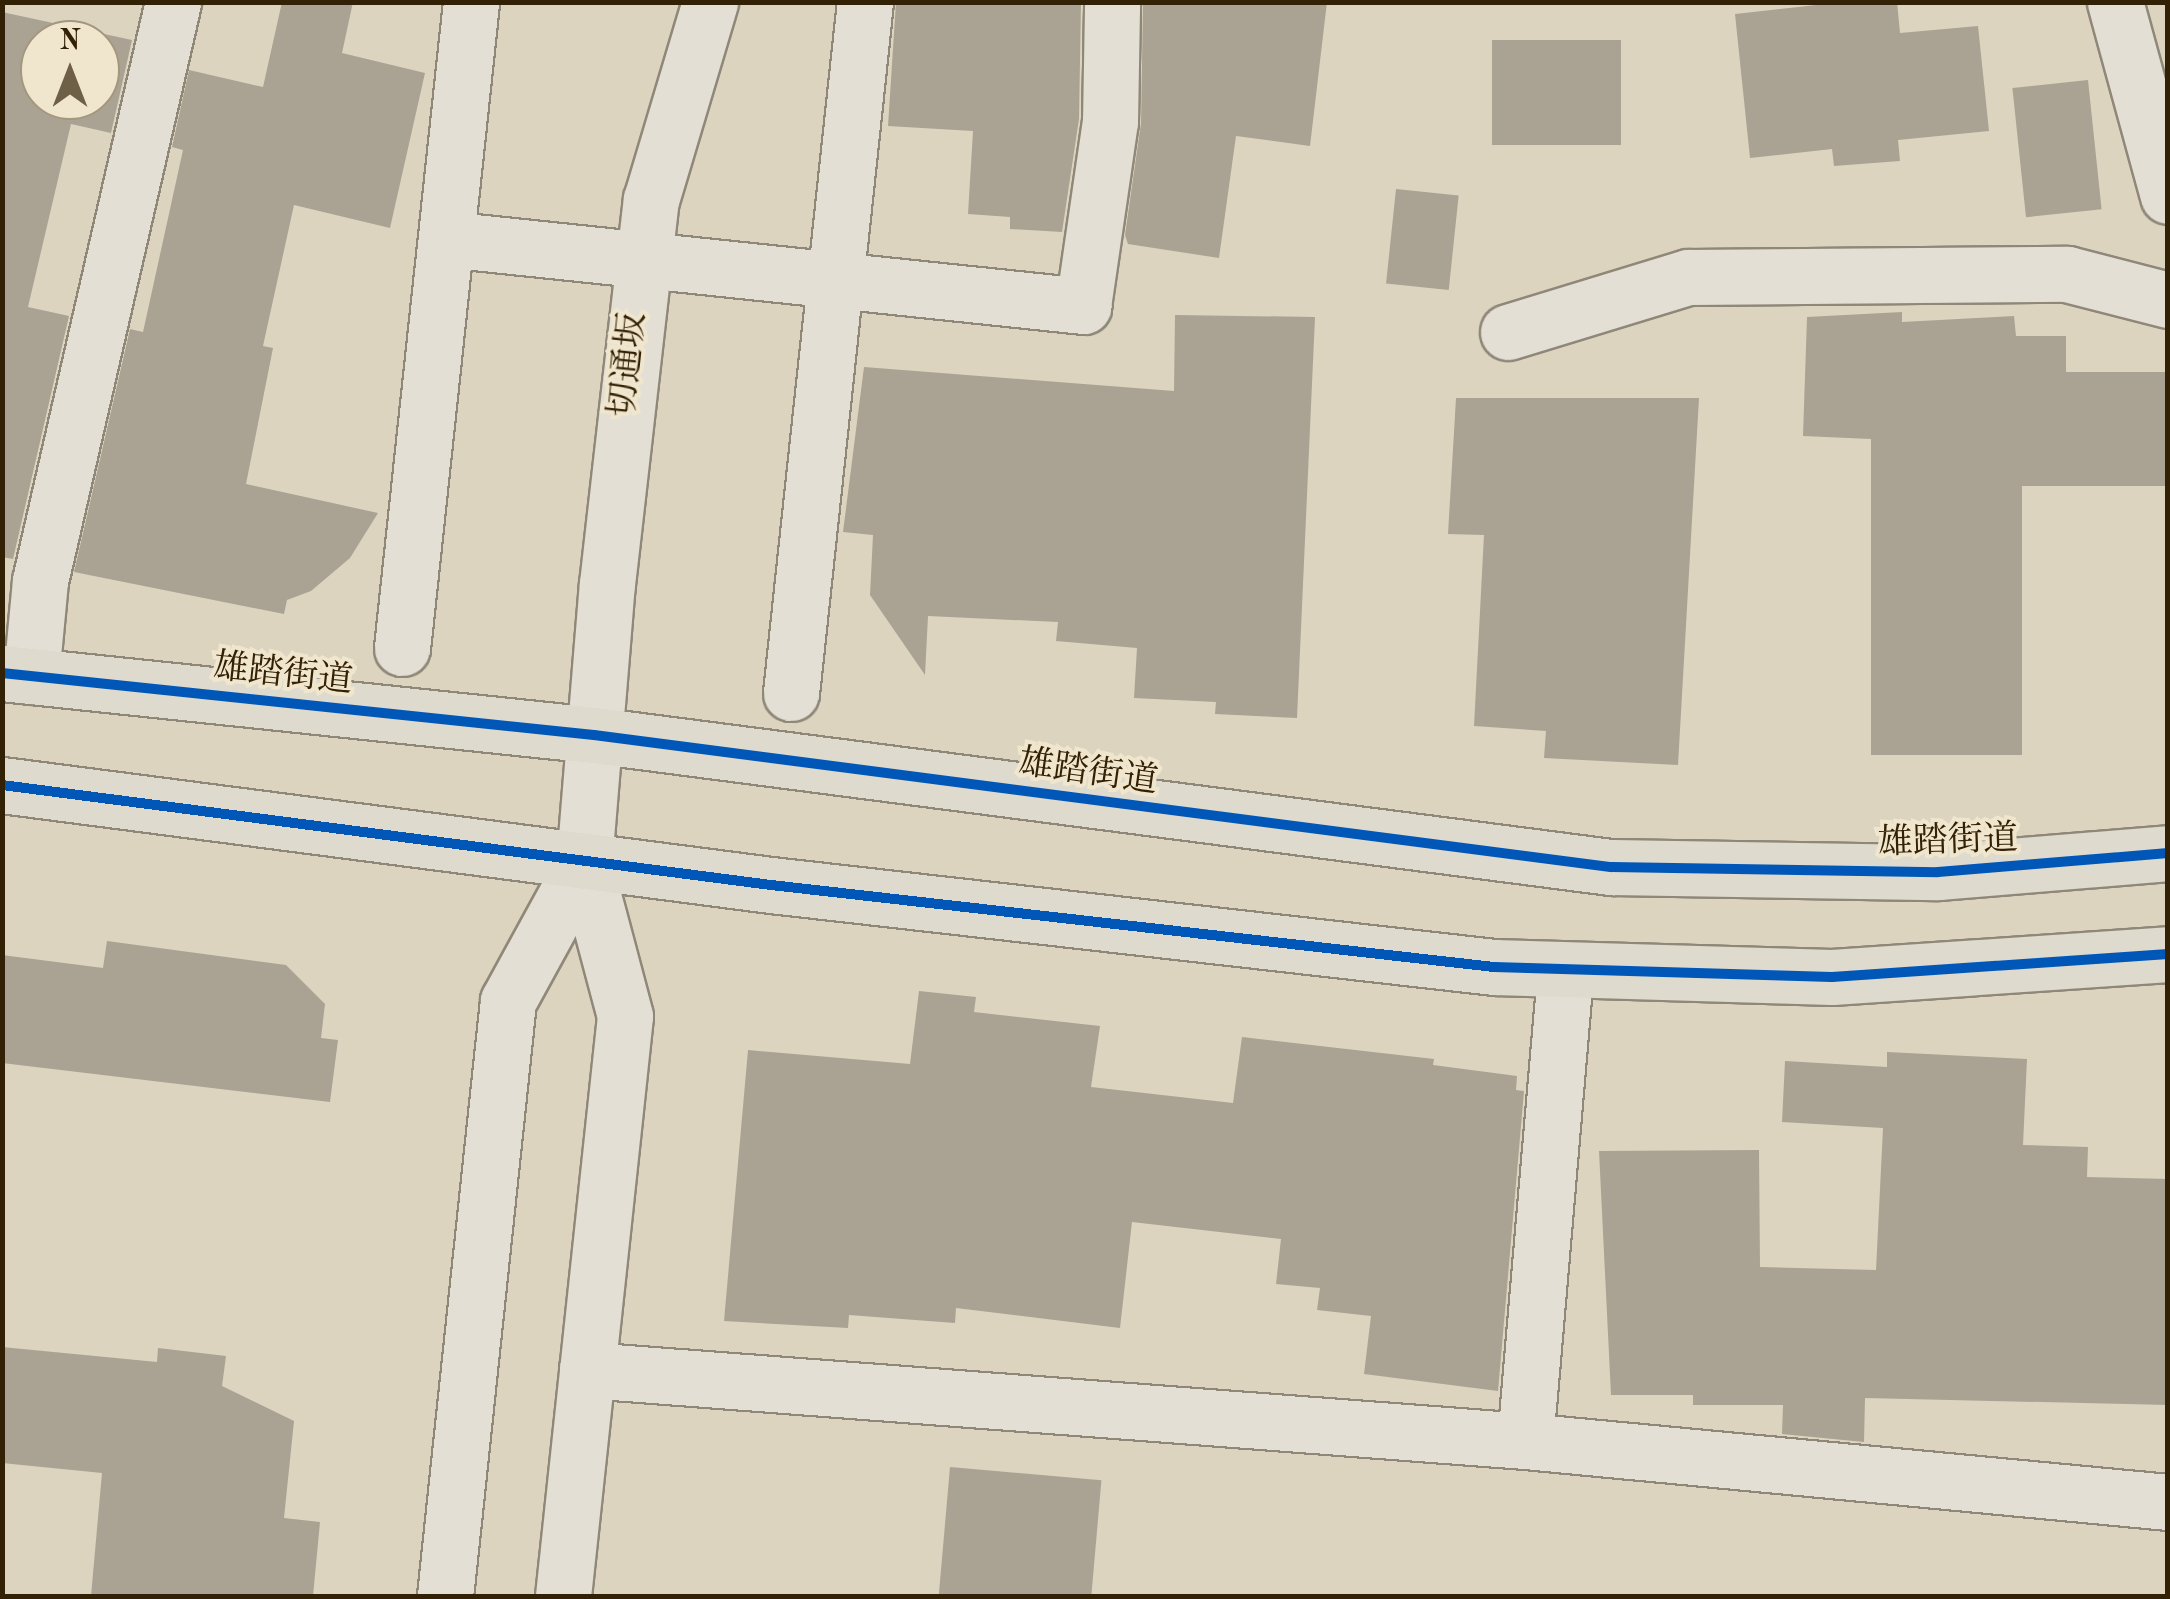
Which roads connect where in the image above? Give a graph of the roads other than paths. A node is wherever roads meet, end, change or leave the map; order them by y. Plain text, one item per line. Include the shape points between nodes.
1 (173, 2) edge
2 (471, 2) edge
3 (710, 2) edge
4 (864, 2) edge
5 (1112, 2) edge
6 (2114, 2) edge
7 (2168, 196) edge
8 (446, 239) junction
9 (640, 259) junction
10 (835, 280) junction
11 (2168, 300) edge
12 (1508, 332) dead end
13 (402, 648) dead end
14 (17, 674) edge
15 (791, 693) dead end
16 (594, 735) junction
17 (2, 785) edge
18 (2168, 853) edge
19 (584, 862) junction
20 (2168, 954) edge
21 (1565, 972) junction
22 (587, 1370) junction
23 (1525, 1441) junction
24 (2168, 1502) edge
25 (445, 1596) edge
26 (564, 1596) edge

1 - 14 street
2 - 8 street
3 - 9 street, 切通坂 via 664,142
4 - 10 street
5 - 10 street via 1110,122 1083,306
6 - 7 street
8 - 9 street
8 - 13 street
9 - 10 street
9 - 16 street, 切通坂
10 - 15 street
11 - 12 street via 2067,274 1688,278
14 - 16 main road, 雄踏街道
16 - 18 main road, 雄踏街道 via 1611,867 1938,872
16 - 19 street, 切通坂
17 - 19 main road
19 - 21 main road via 1382,957
19 - 22 street via 625,1016
19 - 25 street via 508,1001
20 - 21 main road via 1851,976
21 - 23 street
22 - 23 street
22 - 26 street
23 - 24 street

